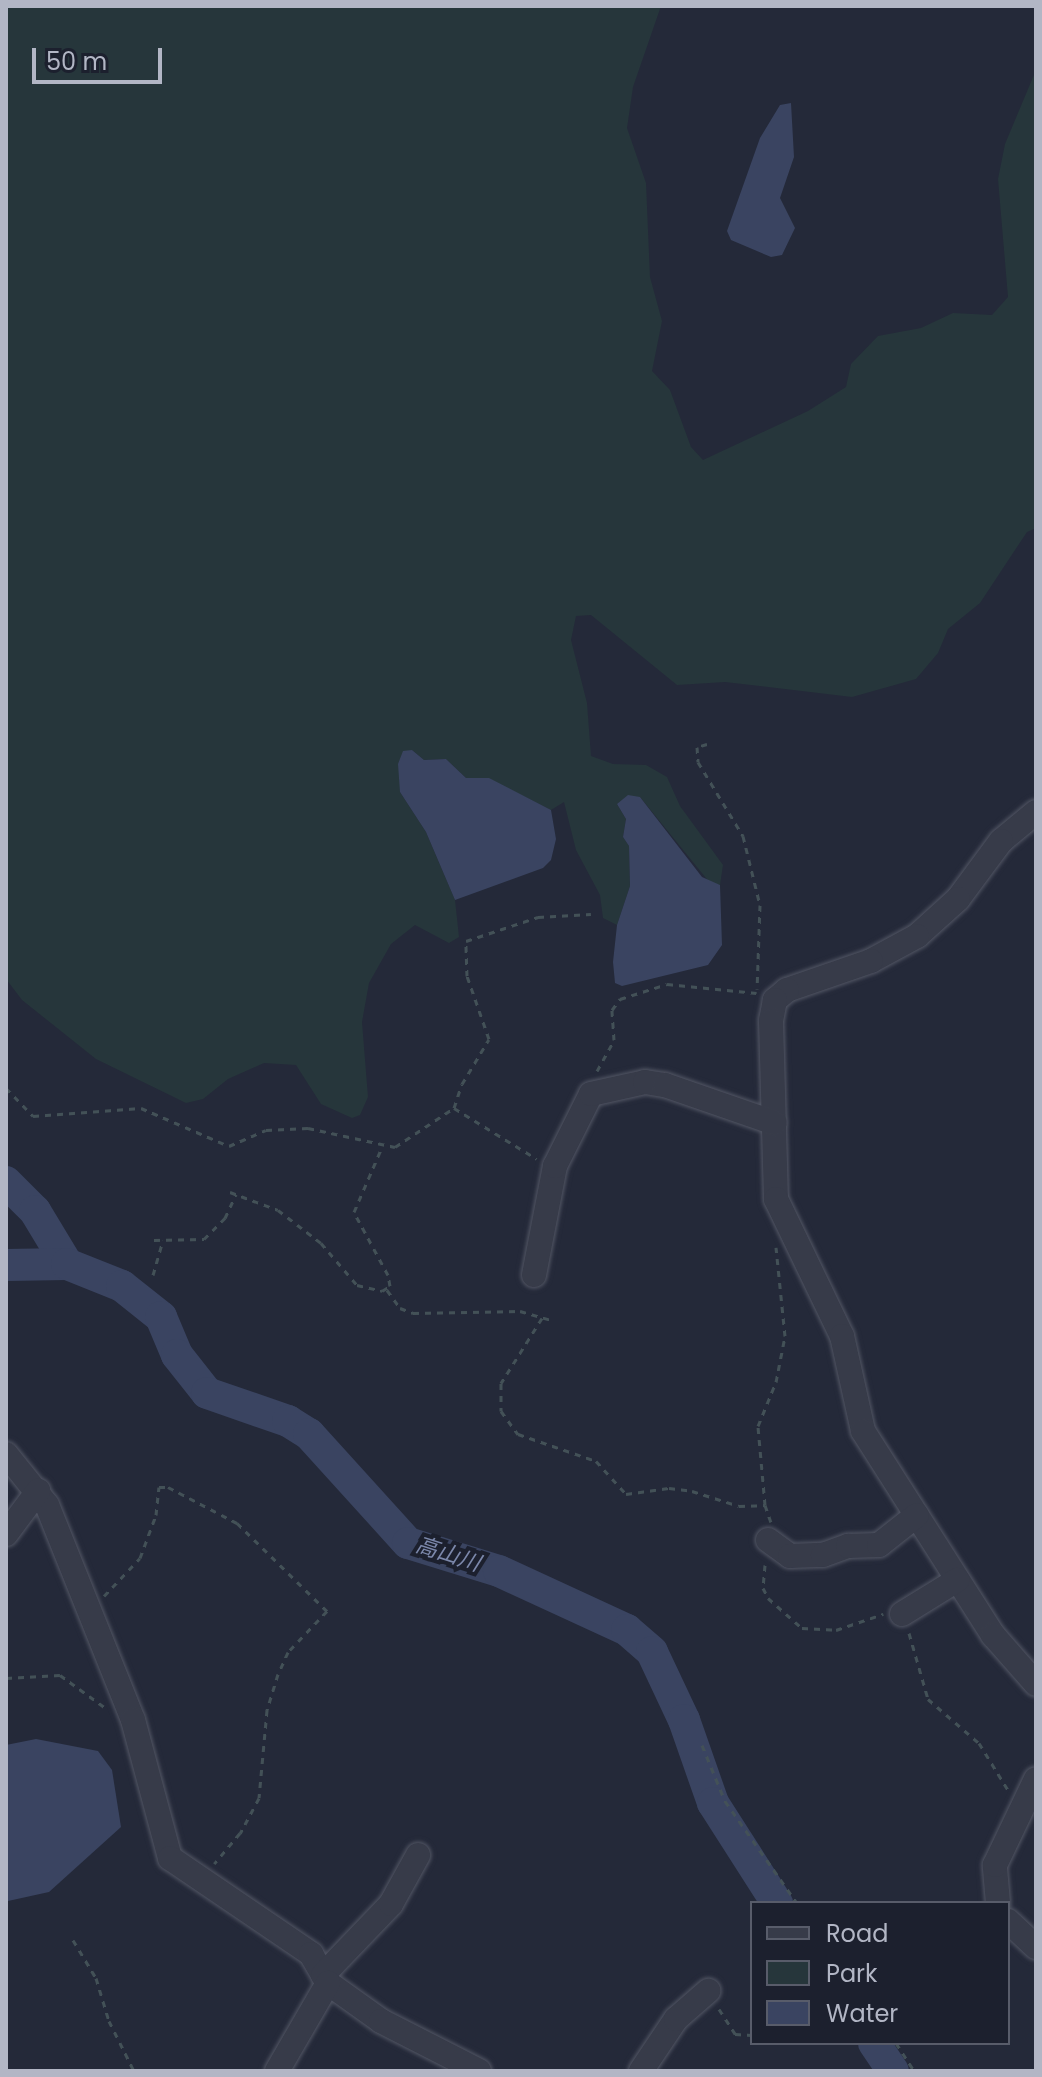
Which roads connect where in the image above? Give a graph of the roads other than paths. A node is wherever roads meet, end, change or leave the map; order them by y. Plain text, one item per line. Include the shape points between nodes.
1 (1036, 812) edge
2 (775, 1123) junction
3 (534, 1275) dead end
4 (6, 1454) edge
5 (38, 1491) junction
6 (917, 1515) junction
7 (6, 1534) edge
8 (768, 1540) road end
9 (957, 1580) junction
10 (902, 1614) road end
11 (1036, 1684) edge
12 (1036, 1779) edge
13 (418, 1855) dead end
14 (998, 1901) edge
15 (1010, 1923) edge
16 (1036, 1947) edge
17 (326, 1979) junction
18 (708, 1991) road end
19 (277, 2071) edge
20 (479, 2071) edge
21 (641, 2071) edge

1 - 2 street via 1001,841 958,899 917,936 871,961 766,996
2 - 3 street via 665,1085 645,1082 591,1094 555,1166
2 - 6 street via 776,1199 785,1227 820,1284 842,1336 871,1449
4 - 5 street
5 - 7 street
5 - 17 street via 133,1720 170,1858 311,1954
6 - 8 street via 879,1545 848,1546 823,1555 790,1556
6 - 9 street
9 - 10 street
9 - 11 street via 993,1635
12 - 14 street via 995,1865
13 - 17 street via 391,1904
15 - 16 street
17 - 19 street
17 - 20 street via 381,2021
18 - 21 street via 676,2019

